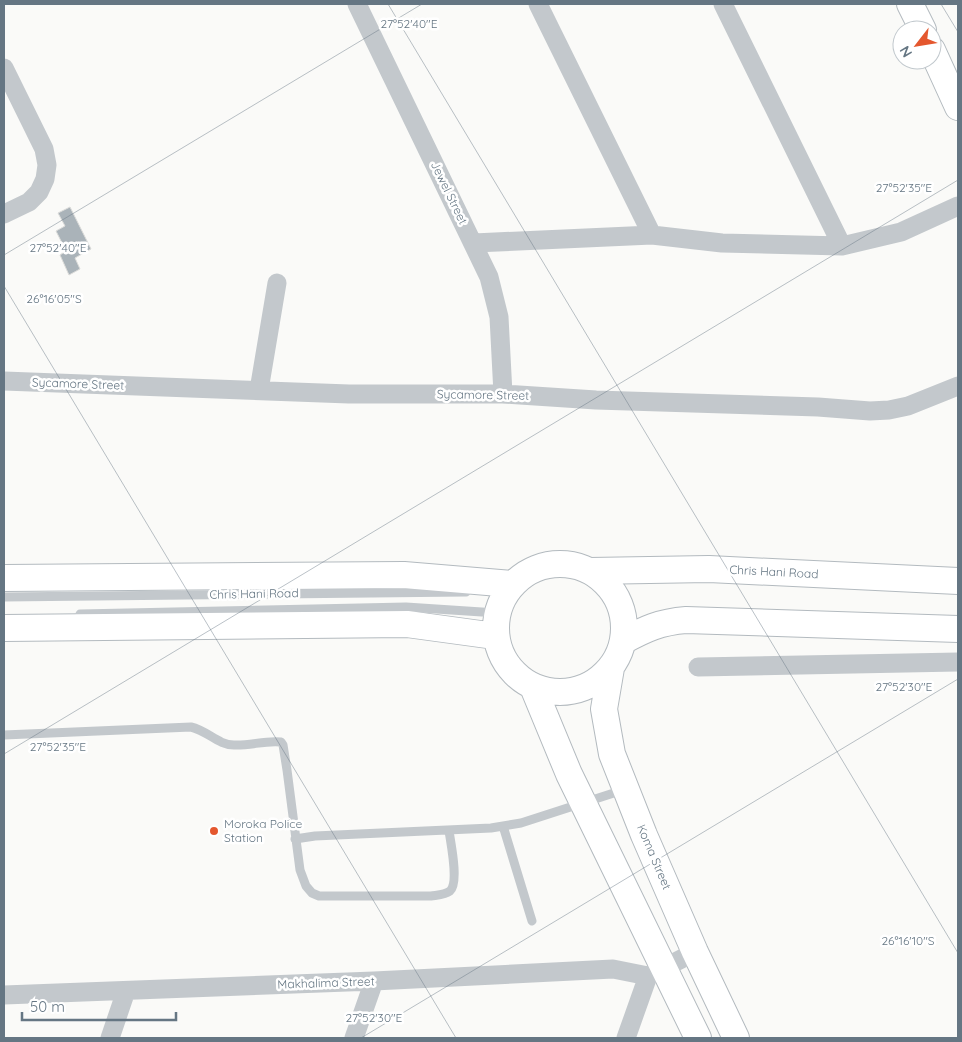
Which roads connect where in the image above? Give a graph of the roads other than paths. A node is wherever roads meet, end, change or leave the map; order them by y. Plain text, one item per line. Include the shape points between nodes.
1 (357, 4) edge
2 (538, 4) edge
3 (723, 4) edge
4 (910, 4) edge
5 (917, 20) edge
6 (4, 68) edge
7 (941, 70) edge
8 (958, 106) edge
9 (958, 206) edge
10 (4, 214) edge
11 (652, 235) junction
12 (474, 243) junction
13 (842, 246) junction
14 (277, 283) dead end
15 (4, 381) edge
16 (958, 386) edge
17 (259, 390) junction
18 (503, 394) junction
19 (540, 566) junction
20 (590, 571) junction
21 (416, 576) junction
22 (4, 578) edge
23 (958, 580) edge
24 (475, 593) dead end
25 (4, 596) edge
26 (501, 604) junction
27 (74, 614) dead end
28 (4, 628) edge
29 (958, 629) edge
30 (623, 641) junction
31 (958, 662) edge
32 (698, 667) dead end
33 (611, 668) junction
34 (533, 687) junction
35 (4, 736) edge
36 (626, 790) junction
37 (584, 804) junction
38 (503, 826) junction
39 (449, 831) junction
40 (295, 838) junction
41 (532, 921) dead end
42 (695, 952) junction
43 (655, 972) junction
44 (374, 981) junction
45 (126, 991) junction
46 (4, 995) edge
47 (110, 1038) edge
48 (354, 1038) edge
49 (626, 1038) edge
50 (698, 1038) edge
51 (736, 1038) edge

1 - 12 street, Jewel Street
2 - 11 street
3 - 13 street
4 - 5 main road
6 - 10 street via 44,149 47,165 39,192 29,202
7 - 8 main road
9 - 13 street via 901,232
11 - 12 street
11 - 13 street via 722,243
12 - 18 street, Jewel Street via 489,277 499,317
14 - 17 street
15 - 17 street, Sycamore Street
16 - 18 street, Sycamore Street via 889,410
17 - 18 street, Sycamore Street via 349,394
19 - 20 main road via 557,563
19 - 21 main road, Chris Hani Road
19 - 26 main road via 525,573
20 - 23 main road, Chris Hani Road via 709,568
20 - 30 main road via 606,583 618,600 624,620
21 - 22 main road, Chris Hani Road
21 - 26 main road, Chris Hani Road
24 - 25 lane, Chris Hani Road
26 - 27 lane, Chris Hani Road
26 - 28 main road via 407,624
26 - 34 main road via 502,657 515,675
29 - 30 main road via 686,620 650,626
30 - 33 main road
31 - 32 street
33 - 34 main road via 595,682 575,691 554,693
33 - 36 main road, Koma Street via 604,709 612,754
34 - 37 main road
35 - 40 lane via 191,728 234,746 281,742 288,770
36 - 37 lane
36 - 42 main road, Koma Street
37 - 38 lane
37 - 43 main road
38 - 39 lane
38 - 41 lane
39 - 40 lane
39 - 40 lane via 455,882 445,894 431,896 319,896 312,893 302,879
42 - 43 street
42 - 51 main road, Koma Street
43 - 44 street, Makhalima Street via 614,969
43 - 49 street
43 - 50 main road
44 - 45 street, Makhalima Street
44 - 48 street
45 - 46 street, Makhalima Street
45 - 47 street

